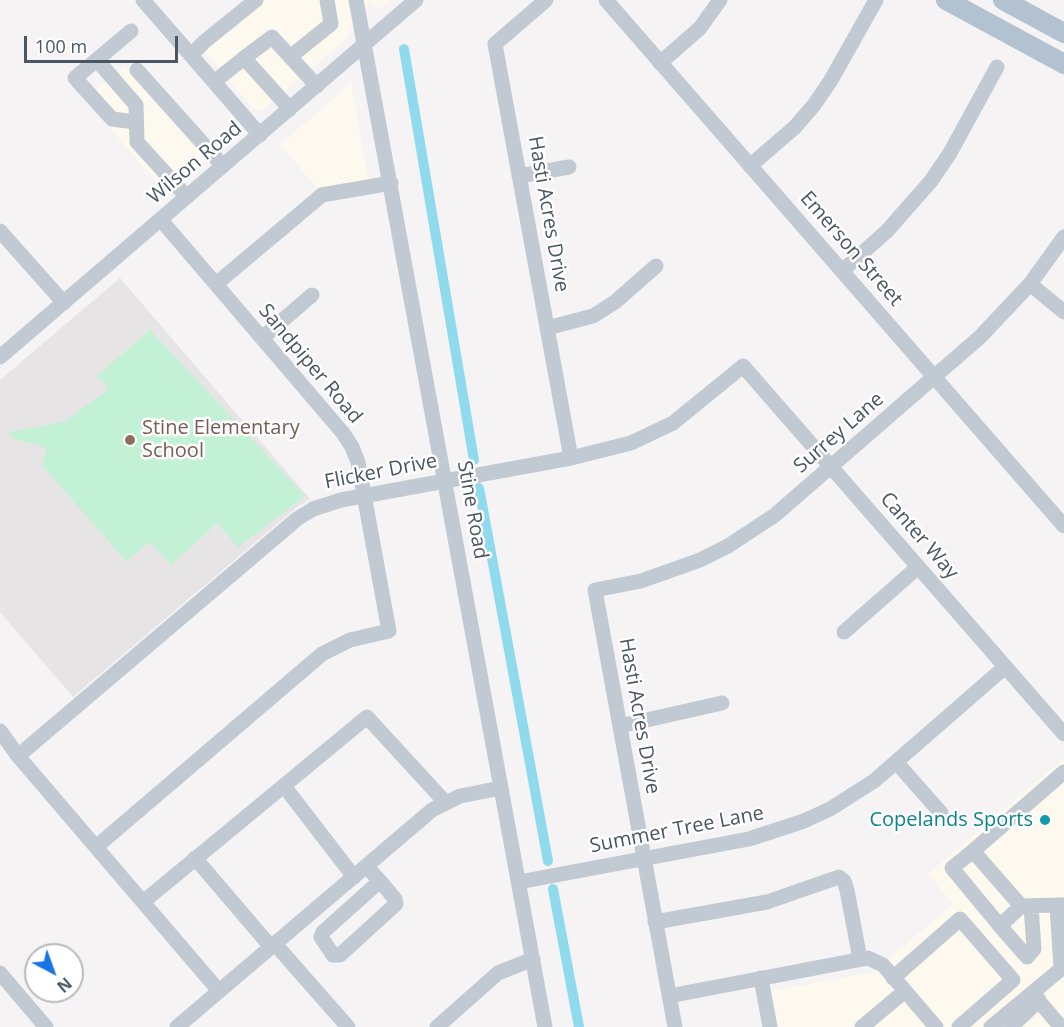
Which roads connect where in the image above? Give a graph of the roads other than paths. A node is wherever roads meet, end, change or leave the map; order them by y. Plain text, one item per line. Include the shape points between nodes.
1 (143, 0) edge
2 (256, 0) edge
3 (327, 0) edge
4 (357, 0) edge
5 (416, 0) edge
6 (546, 0) edge
7 (606, 0) edge
8 (720, 0) edge
9 (876, 0) edge
10 (946, 0) edge
11 (1003, 0) edge
12 (131, 31) dead end
13 (1064, 33) edge
14 (366, 44) junction
15 (191, 55) junction
16 (290, 57) junction
17 (244, 58) junction
18 (97, 60) junction
19 (660, 63) junction
20 (1064, 64) edge
21 (997, 67) dead end
22 (137, 70) dead end
23 (214, 82) junction
24 (316, 86) junction
25 (290, 109) junction
26 (135, 122) junction
27 (260, 135) junction
28 (223, 166) junction
29 (750, 166) junction
30 (569, 167) dead end
31 (519, 176) junction
32 (391, 183) junction
33 (187, 197) junction
34 (161, 220) junction
35 (0, 231) edge
36 (1064, 237) edge
37 (656, 266) dead end
38 (842, 271) junction
39 (216, 284) junction
40 (1030, 284) junction
41 (312, 295) dead end
42 (64, 303) junction
43 (1064, 312) edge
44 (547, 328) junction
45 (262, 338) junction
46 (0, 357) edge
47 (743, 366) joint
48 (934, 378) junction
49 (571, 458) junction
50 (831, 467) junction
51 (445, 481) junction
52 (364, 495) junction
53 (1064, 526) edge
54 (918, 567) junction
55 (595, 590) joint
56 (844, 632) dead end
57 (1005, 668) junction
58 (722, 703) dead end
59 (620, 726) junction
60 (0, 731) edge
61 (1064, 734) edge
62 (18, 756) junction
63 (896, 762) junction
64 (1064, 772) edge
65 (284, 786) junction
66 (501, 788) junction
67 (445, 802) junction
68 (941, 813) dead end
69 (96, 847) junction
70 (973, 851) junction
71 (195, 858) junction
72 (644, 859) junction
73 (366, 866) junction
74 (354, 877) junction
75 (380, 881) junction
76 (519, 882) junction
77 (142, 902) junction
78 (1061, 905) edge
79 (1026, 906) junction
80 (313, 912) junction
81 (655, 922) junction
82 (1000, 926) junction
83 (327, 927) junction
84 (273, 945) junction
85 (533, 959) junction
86 (860, 959) junction
87 (1063, 970) edge
88 (0, 973) edge
89 (761, 978) junction
90 (893, 978) junction
91 (219, 991) junction
92 (905, 991) junction
93 (669, 996) junction
94 (1036, 996) junction
95 (46, 1027) edge
96 (177, 1027) edge
97 (348, 1027) edge
98 (437, 1027) edge
99 (545, 1027) edge
100 (675, 1027) edge
101 (770, 1027) edge
102 (862, 1027) edge
103 (936, 1027) edge
104 (959, 1027) edge
105 (992, 1027) edge
106 (1011, 1027) edge
107 (1061, 1027) edge

1 - 15 street
2 - 15 street
3 - 16 street via 331,24
4 - 14 street, Stine Road
5 - 14 street, Wilson Road
6 - 31 street, Hasti Acres Drive via 495,44
7 - 19 street, Emerson Street
8 - 19 street via 700,28
9 - 29 street via 814,105
10 - 20 main road
11 - 13 main road
12 - 18 street
14 - 24 street, Wilson Road
14 - 32 street, Stine Road
15 - 23 street
16 - 17 street via 272,37
16 - 24 street
17 - 23 street
17 - 25 street
18 - 26 street via 136,105
18 - 26 street via 75,78 111,119
19 - 29 street, Emerson Street
21 - 38 street via 932,181 887,231
22 - 28 street
23 - 27 street
24 - 25 street, Wilson Road
25 - 27 street, Wilson Road
26 - 33 street via 137,142
27 - 28 street, Wilson Road
28 - 33 street, Wilson Road
29 - 38 street, Emerson Street
30 - 31 street
31 - 44 street, Hasti Acres Drive
32 - 39 street via 322,195
32 - 51 street, Stine Road
33 - 34 street, Wilson Road
34 - 39 street, Sandpiper Road
34 - 42 street, Wilson Road
35 - 42 street
36 - 40 street, Surrey Lane
37 - 44 street via 593,316
38 - 48 street, Emerson Street
39 - 45 street, Sandpiper Road
40 - 43 street
40 - 48 street, Surrey Lane
41 - 45 street
42 - 46 street, Wilson Road
44 - 49 street, Hasti Acres Drive
45 - 52 street, Sandpiper Road via 343,433 358,462
47 - 49 street, Flicker Drive via 693,409 653,434
47 - 50 street, Canter Way
48 - 50 street, Surrey Lane
48 - 53 street, Emerson Street
49 - 51 street, Flicker Drive
50 - 54 street, Canter Way
50 - 55 street, Surrey Lane via 775,515 728,546 671,572
51 - 52 street, Flicker Drive
51 - 66 street, Stine Road
52 - 62 street, Flicker Drive via 330,502 297,519
52 - 69 street, Sandpiper Road via 389,631 350,640 322,654
54 - 56 street
54 - 57 street, Canter Way
55 - 59 street, Hasti Acres Drive
57 - 61 street, Canter Way
57 - 63 street, Summer Tree Lane
58 - 59 street
59 - 72 street, Hasti Acres Drive
60 - 62 street
62 - 69 street
63 - 68 street
63 - 72 street, Summer Tree Lane via 855,794 804,821 748,839
64 - 70 street
65 - 67 street via 368,717
65 - 71 street
65 - 74 street
66 - 67 street
66 - 76 street, Stine Road
67 - 73 street
69 - 77 street
70 - 79 street
70 - 82 street via 952,868
71 - 77 street
71 - 84 street
72 - 76 street, Summer Tree Lane
72 - 81 street, Hasti Acres Drive
73 - 74 street
73 - 75 street
74 - 80 street
75 - 83 street
75 - 83 street via 396,904 340,955 333,955 321,937
76 - 85 street, Stine Road
77 - 91 street
78 - 79 street
78 - 87 street
79 - 82 street
79 - 82 street via 1034,949 1027,957
80 - 83 street
80 - 84 street
81 - 86 street via 767,902 838,877 847,890
81 - 93 street, Hasti Acres Drive
84 - 91 street
84 - 97 street
85 - 98 street via 498,973
85 - 99 street, Stine Road
86 - 89 street
86 - 90 street via 880,963
87 - 94 street
88 - 95 street
89 - 93 street
89 - 101 street
90 - 92 street
90 - 104 street via 960,919 1013,980
91 - 96 street
92 - 102 street
92 - 103 street
93 - 100 street, Hasti Acres Drive
94 - 105 street
94 - 106 street
94 - 107 street

